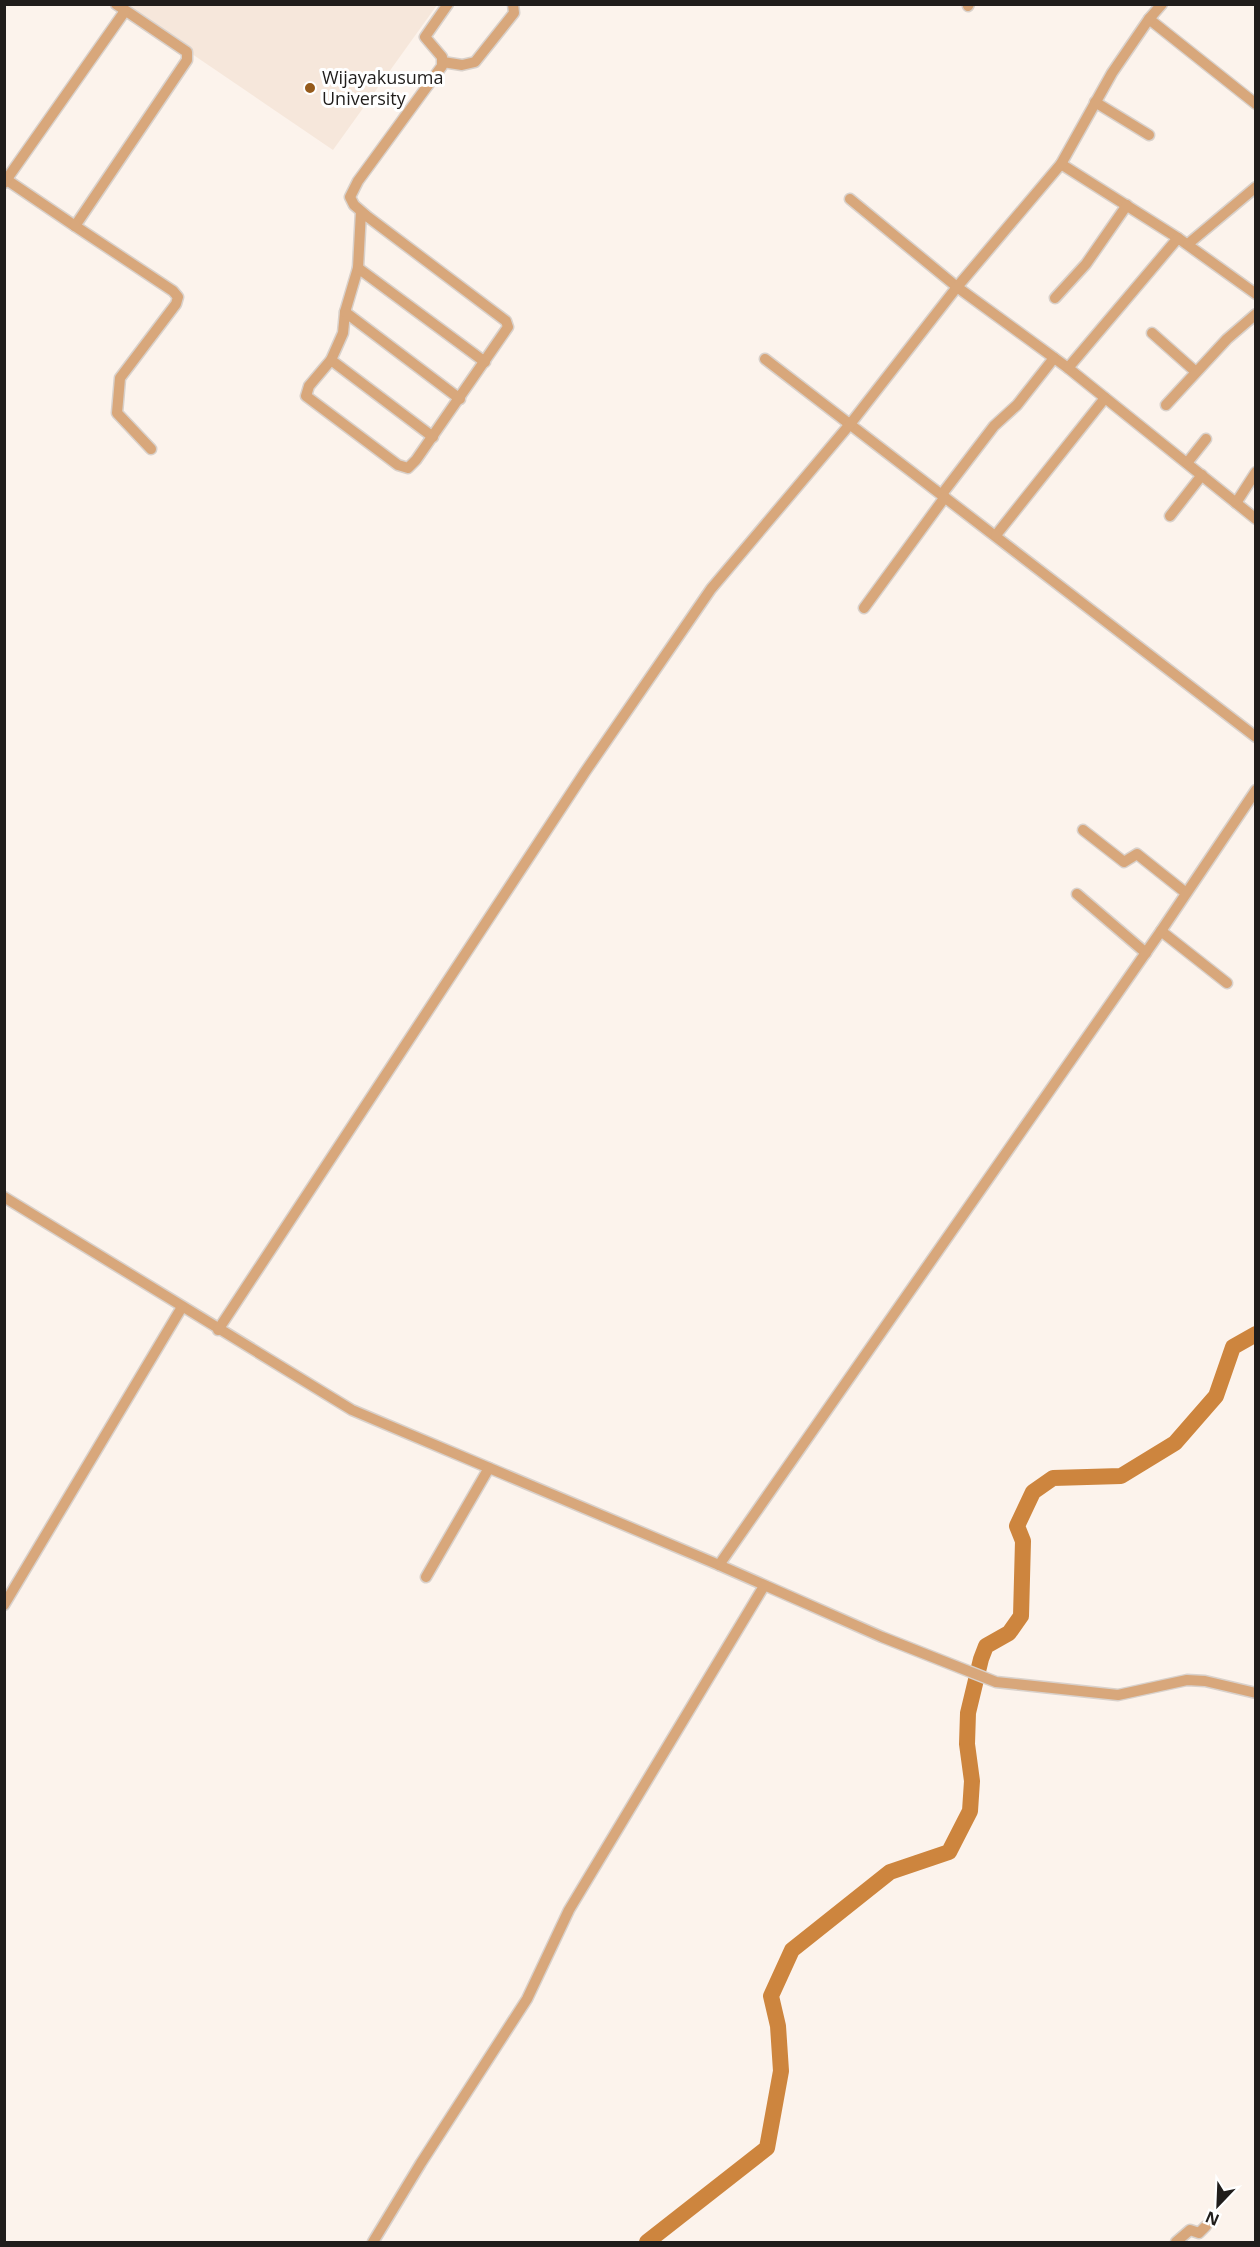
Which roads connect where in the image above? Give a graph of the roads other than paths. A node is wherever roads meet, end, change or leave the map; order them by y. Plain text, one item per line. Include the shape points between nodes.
1 (448, 4) edge
2 (513, 4) edge
3 (1162, 4) edge
4 (120, 8) edge
5 (1149, 18) junction
6 (443, 62) junction
7 (1095, 102) junction
8 (1256, 104) edge
9 (1149, 135) dead end
10 (1060, 164) junction
11 (6, 182) edge
12 (1256, 188) edge
13 (850, 199) dead end
14 (1127, 205) junction
15 (362, 211) junction
16 (75, 226) junction
17 (1178, 238) junction
18 (1188, 244) junction
19 (358, 268) junction
20 (957, 287) junction
21 (1256, 294) edge
22 (1055, 298) dead end
23 (345, 312) junction
24 (1256, 314) edge
25 (1152, 333) dead end
26 (1054, 358) junction
27 (765, 359) dead end
28 (331, 360) junction
29 (485, 362) junction
30 (1068, 369) junction
31 (1196, 372) junction
32 (1105, 398) junction
33 (460, 399) junction
34 (1166, 405) dead end
35 (851, 423) junction
36 (433, 437) junction
37 (1206, 439) dead end
38 (151, 449) dead end
39 (1187, 463) junction
40 (1256, 472) edge
41 (1202, 475) junction
42 (944, 496) junction
43 (1236, 503) junction
44 (1170, 516) dead end
45 (1256, 519) edge
46 (996, 535) junction
47 (864, 608) dead end
48 (1256, 737) edge
49 (1256, 790) edge
50 (1251, 806) edge
51 (1083, 830) dead end
52 (1186, 893) junction
53 (1077, 894) dead end
54 (1161, 931) junction
55 (1146, 952) junction
56 (1227, 983) dead end
57 (4, 1197) edge
58 (182, 1308) junction
59 (218, 1330) junction
60 (489, 1468) junction
61 (719, 1565) junction
62 (426, 1577) dead end
63 (764, 1586) junction
64 (4, 1605) edge
65 (1256, 1693) edge
66 (1206, 2226) dead end
67 (373, 2242) edge
68 (1176, 2242) edge

1 - 6 street via 425,37
2 - 6 street via 514,13 475,62
3 - 5 street
4 - 11 street
4 - 16 street via 188,57
5 - 7 street
5 - 8 street
6 - 15 street via 351,191 350,197
7 - 9 street
7 - 10 street
10 - 14 street
10 - 20 street
11 - 16 street
12 - 18 street
13 - 20 street
14 - 17 street
14 - 22 street via 1086,264
15 - 19 street
15 - 29 street via 506,321 506,334
16 - 38 street via 178,297 119,382 117,413
17 - 18 street
17 - 30 street
18 - 21 street
19 - 23 street
19 - 29 street
20 - 26 street
20 - 35 street
23 - 28 street via 343,333
23 - 33 street
24 - 31 street
25 - 31 street
26 - 30 street
26 - 42 street via 1017,405 994,426
27 - 35 street
28 - 36 street
28 - 36 street via 309,386 306,396 312,401 404,468 417,460
29 - 33 street
30 - 32 street
31 - 34 street
32 - 39 street
32 - 46 street
33 - 36 street
35 - 42 street
35 - 59 street via 711,589 585,772
37 - 39 street
39 - 41 street
40 - 43 street
41 - 43 street
41 - 44 street
42 - 46 street
42 - 47 street
43 - 45 street
46 - 48 street
49 - 50 street
50 - 52 street
51 - 52 street via 1124,862 1137,854
52 - 54 street
53 - 55 street
54 - 55 street
54 - 56 street
55 - 61 street
57 - 58 street
58 - 59 street
58 - 64 street
59 - 60 street via 352,1410
60 - 61 street
60 - 62 street
61 - 63 street
63 - 65 street via 996,1682 1118,1695 1187,1680
63 - 67 street via 569,1910 527,2000
66 - 68 street via 1199,2233 1190,2230

